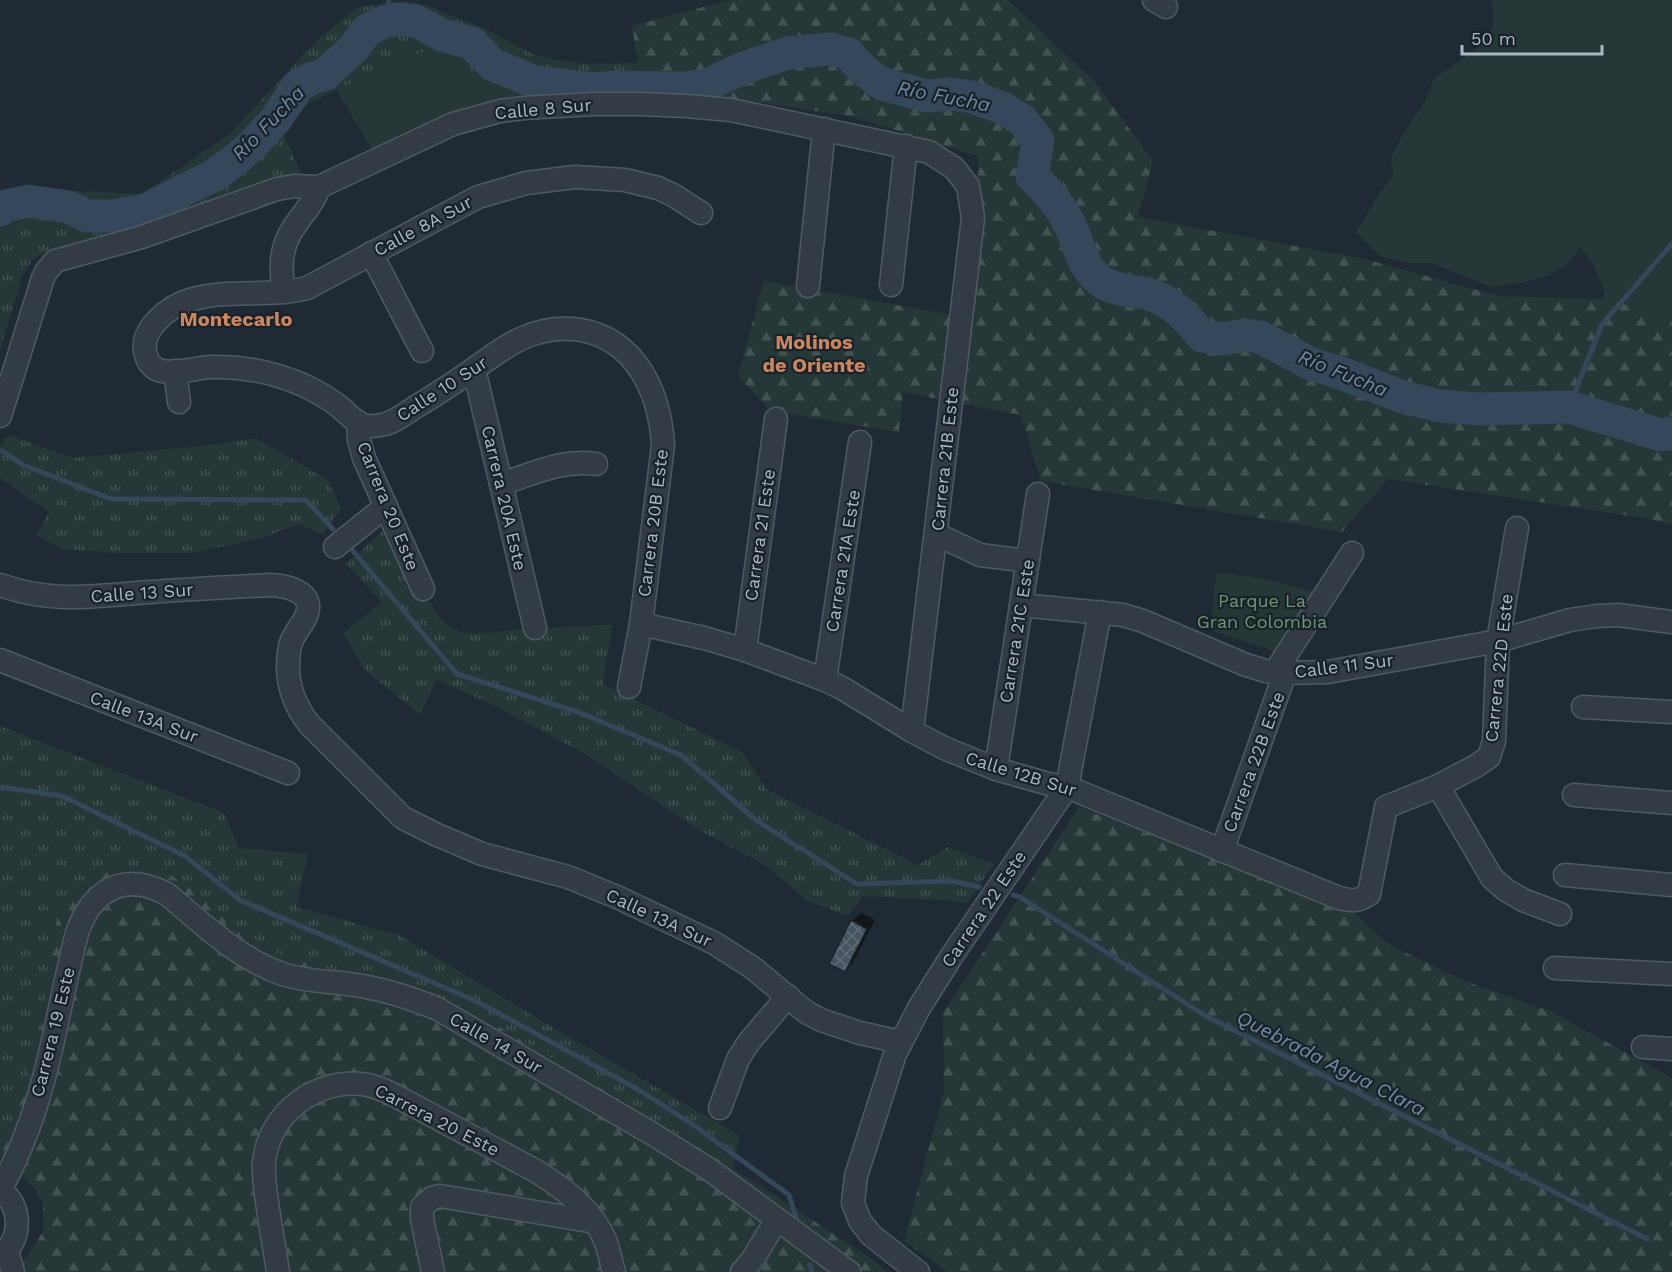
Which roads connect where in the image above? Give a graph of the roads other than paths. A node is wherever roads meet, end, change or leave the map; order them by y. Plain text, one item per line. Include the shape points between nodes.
1 (824, 129) junction
2 (906, 146) junction
3 (968, 186) joint
4 (320, 187) junction
5 (701, 213) dead end
6 (371, 253) junction
7 (891, 285) dead end
8 (808, 286) dead end
9 (284, 292) junction
10 (422, 351) dead end
11 (631, 358) joint
12 (474, 369) junction
13 (178, 371) junction
14 (179, 402) dead end
15 (0, 416) edge
16 (776, 419) dead end
17 (358, 422) junction
18 (861, 442) dead end
19 (596, 464) dead end
20 (501, 484) junction
21 (1038, 494) dead end
22 (386, 506) junction
23 (1517, 528) dead end
24 (936, 534) junction
25 (335, 547) dead end
26 (1352, 553) dead end
27 (1028, 561) junction
28 (0, 585) edge
29 (285, 586) joint
30 (423, 589) dead end
31 (1021, 604) junction
32 (1100, 612) junction
33 (1672, 622) edge
34 (641, 624) junction
35 (535, 628) dead end
36 (1498, 641) junction
37 (745, 650) junction
38 (0, 660) edge
39 (1280, 673) junction
40 (825, 680) junction
41 (629, 687) dead end
42 (1583, 707) dead end
43 (1672, 712) edge
44 (912, 731) junction
45 (996, 769) junction
46 (288, 773) dead end
47 (1438, 786) junction
48 (1067, 787) junction
49 (1574, 795) dead end
50 (1672, 803) edge
51 (1222, 851) junction
52 (1565, 875) dead end
53 (118, 885) joint
54 (1672, 885) edge
55 (1560, 914) dead end
56 (1554, 968) dead end
57 (1672, 974) edge
58 (788, 996) junction
59 (901, 1042) junction
60 (1643, 1047) dead end
61 (1672, 1049) edge
62 (720, 1108) dead end
63 (1, 1189) edge
64 (777, 1219) junction
65 (595, 1222) junction
66 (7, 1260) edge
67 (278, 1272) edge
68 (434, 1272) edge
69 (614, 1272) edge
70 (742, 1272) edge
71 (849, 1272) edge
72 (918, 1272) edge

1 - 2 street, Calle 8 Sur
1 - 4 street, Calle 8 Sur via 686,106 594,104 524,108 453,124
1 - 8 street
2 - 3 street, Calle 8 Sur via 929,152 954,168
2 - 7 street
3 - 24 street, Carrera 21B Este via 973,218
4 - 9 street via 283,250
4 - 15 street, Calle 8 Sur via 277,189 142,237 55,261 46,272
5 - 6 street, Calle 8A Sur via 673,195 642,183 601,177 551,179 478,196
6 - 9 street, Calle 8A Sur via 307,288
6 - 10 street
9 - 13 street, Calle 8A Sur via 189,300 163,315 146,338 146,356 157,369
11 - 12 street, Calle 10 Sur via 594,333 552,329 512,342
11 - 34 street, Carrera 20B Este via 655,396 663,437
12 - 17 street, Calle 10 Sur via 390,423 370,426
12 - 20 street, Carrera 20A Este
13 - 14 street
13 - 17 street via 225,367 266,373 318,393
16 - 37 street, Carrera 21 Este
17 - 22 street, Carrera 20 Este via 364,458
18 - 40 street, Carrera 21A Este
19 - 20 street via 562,464
20 - 35 street, Carrera 20A Este
21 - 27 street, Carrera 21C Este
22 - 25 street
22 - 30 street, Carrera 20 Este
23 - 36 street, Carrera 22D Este
24 - 27 street via 980,555
24 - 44 street, Carrera 21B Este
26 - 39 street, Carrera 22B Este
27 - 31 street, Carrera 21C Este
28 - 29 street, Calle 13 Sur via 40,596 83,598
29 - 58 street, Calle 13A Sur via 300,592 307,604 288,657 290,685 298,711 403,818 482,854 567,877 672,922 734,955
31 - 32 street, Calle 11 Sur
31 - 45 street, Carrera 21C Este
32 - 39 street, Calle 11 Sur via 1143,621 1246,664
32 - 48 street, Carrera 22 Este
33 - 36 street, Calle 11 Sur via 1597,616
34 - 37 street, Calle 12B Sur
34 - 41 street
36 - 39 street, Calle 11 Sur via 1328,672
36 - 47 street, Carrera 22D Este via 1494,741 1489,757
37 - 40 street, Calle 12B Sur
38 - 46 street, Calle 13A Sur
39 - 51 street, Carrera 22B Este
40 - 44 street, Calle 12B Sur
42 - 43 street
44 - 45 street, Calle 12B Sur
45 - 48 street, Calle 12B Sur
47 - 51 street, Calle 12B Sur via 1386,807 1369,894 1353,902
47 - 55 street via 1491,878 1523,900
48 - 51 street, Calle 12B Sur
48 - 59 street, Carrera 22 Este via 951,957
49 - 50 street
52 - 54 street
53 - 63 street, Carrera 19 Este via 92,904 79,926 46,1071 28,1131
53 - 64 street, Calle 14 Sur via 143,884 168,894 237,951 283,975 374,988 438,1009 651,1133
56 - 57 street
58 - 59 street, Calle 13A Sur via 806,1011 840,1028
58 - 62 street via 738,1059
59 - 72 street, Carrera 22 Este via 856,1176 853,1203 865,1229
60 - 61 street
63 - 66 street via 17,1214 18,1227
64 - 70 street
64 - 71 street, Calle 14 Sur
65 - 67 street, Carrera 20 Este via 554,1182 536,1171 394,1095 369,1085 343,1084 317,1091 295,1104 278,1124 267,1148 264,1174
65 - 68 street via 440,1196 432,1198 422,1207 422,1219
65 - 69 street, Carrera 20 Este

